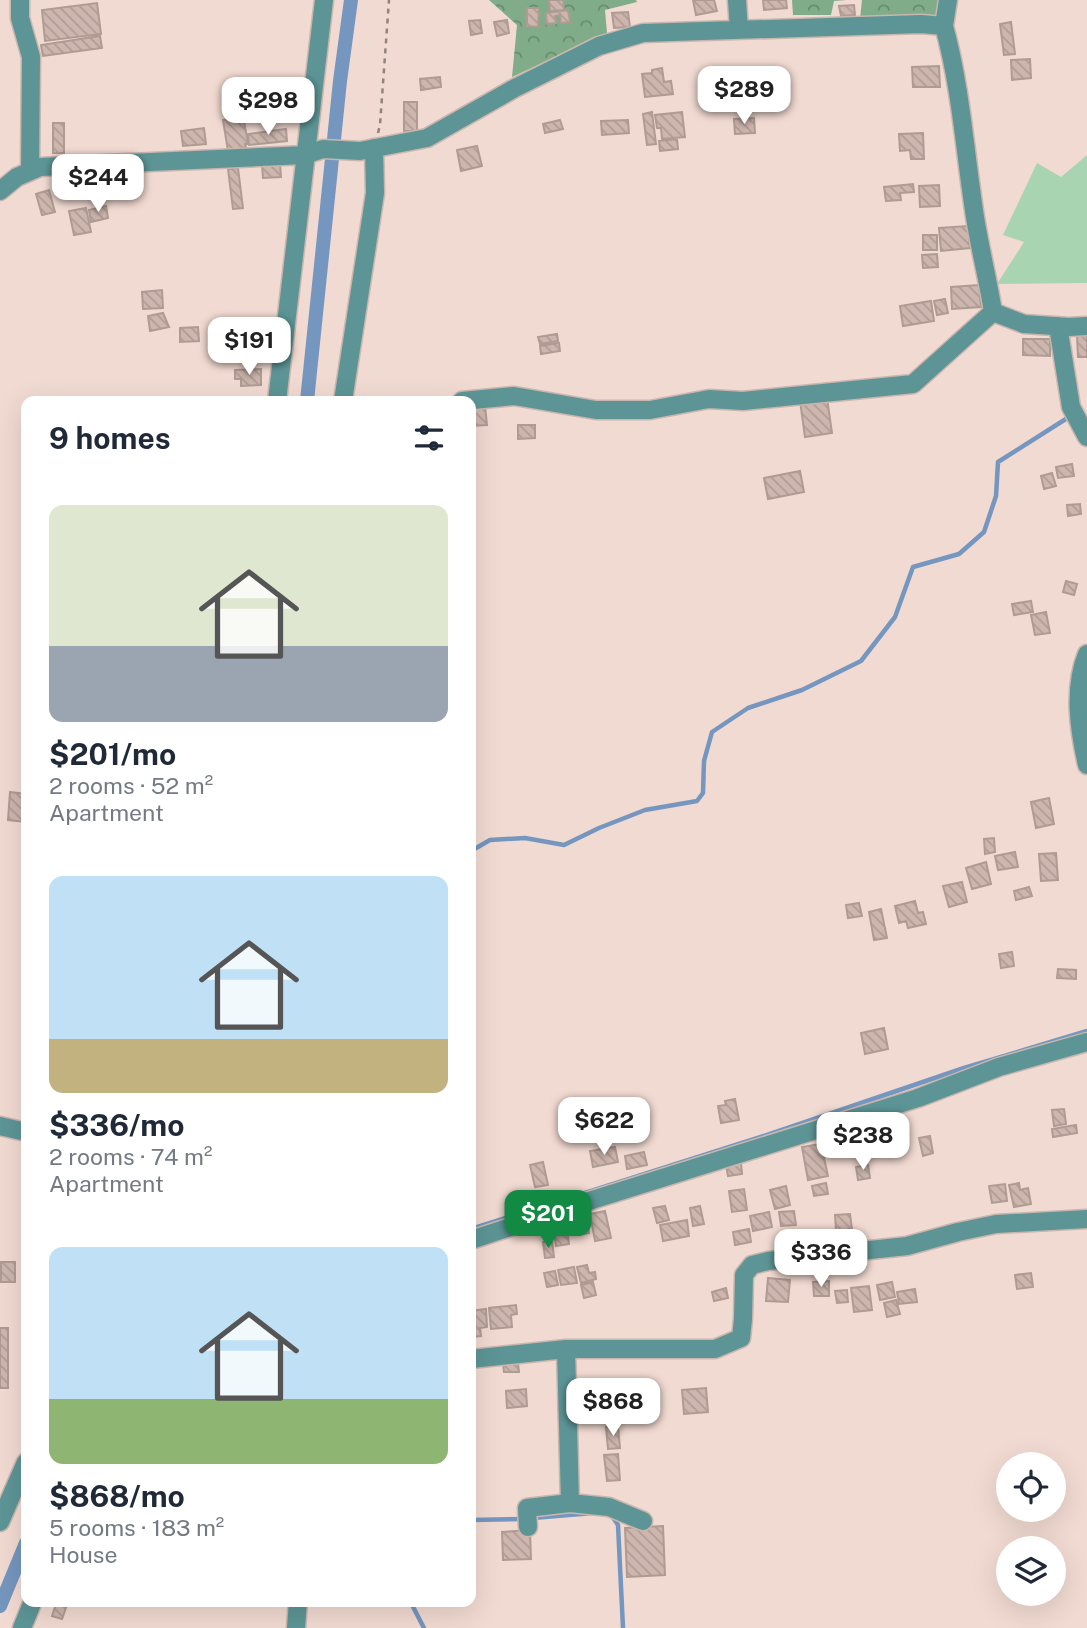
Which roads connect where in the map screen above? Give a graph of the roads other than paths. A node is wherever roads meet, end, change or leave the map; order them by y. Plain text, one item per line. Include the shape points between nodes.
1 (20, 0) edge
2 (324, 0) edge
3 (737, 0) edge
4 (948, 0) edge
5 (944, 26) junction
6 (739, 30) junction
7 (367, 150) junction
8 (305, 155) junction
9 (30, 171) junction
10 (0, 191) edge
11 (993, 312) junction
12 (1058, 326) junction
13 (1087, 326) edge
14 (277, 396) edge
15 (344, 396) edge
16 (476, 400) edge
17 (1087, 437) edge
18 (1087, 654) edge
19 (1087, 765) edge
20 (1087, 1042) edge
21 (0, 1126) edge
22 (21, 1131) edge
23 (1087, 1219) edge
24 (476, 1238) edge
25 (566, 1349) junction
26 (476, 1358) edge
27 (21, 1474) edge
28 (570, 1503) junction
29 (643, 1521) dead end
30 (0, 1522) edge
31 (528, 1527) dead end
32 (31, 1607) edge
33 (298, 1607) edge
34 (22, 1628) edge
35 (296, 1628) edge

1 - 9 street via 31,57
2 - 8 street
3 - 6 street
4 - 5 street
5 - 6 street
5 - 11 street
6 - 7 street via 643,33 599,46 426,138
7 - 8 street via 323,149
7 - 15 street via 375,193
8 - 9 street
8 - 14 street
9 - 10 street
11 - 12 street via 1024,324
11 - 16 street via 913,384 743,401 709,400 650,410 596,410 514,397
12 - 13 street
12 - 17 street via 1071,407
18 - 19 street via 1079,694
20 - 24 street
21 - 22 street
23 - 25 street via 996,1224 907,1246 768,1261 752,1265 744,1275 741,1338 715,1349
25 - 26 street
25 - 28 street
27 - 30 street
28 - 29 street via 609,1507
28 - 31 street via 527,1508
32 - 34 street
33 - 35 street

